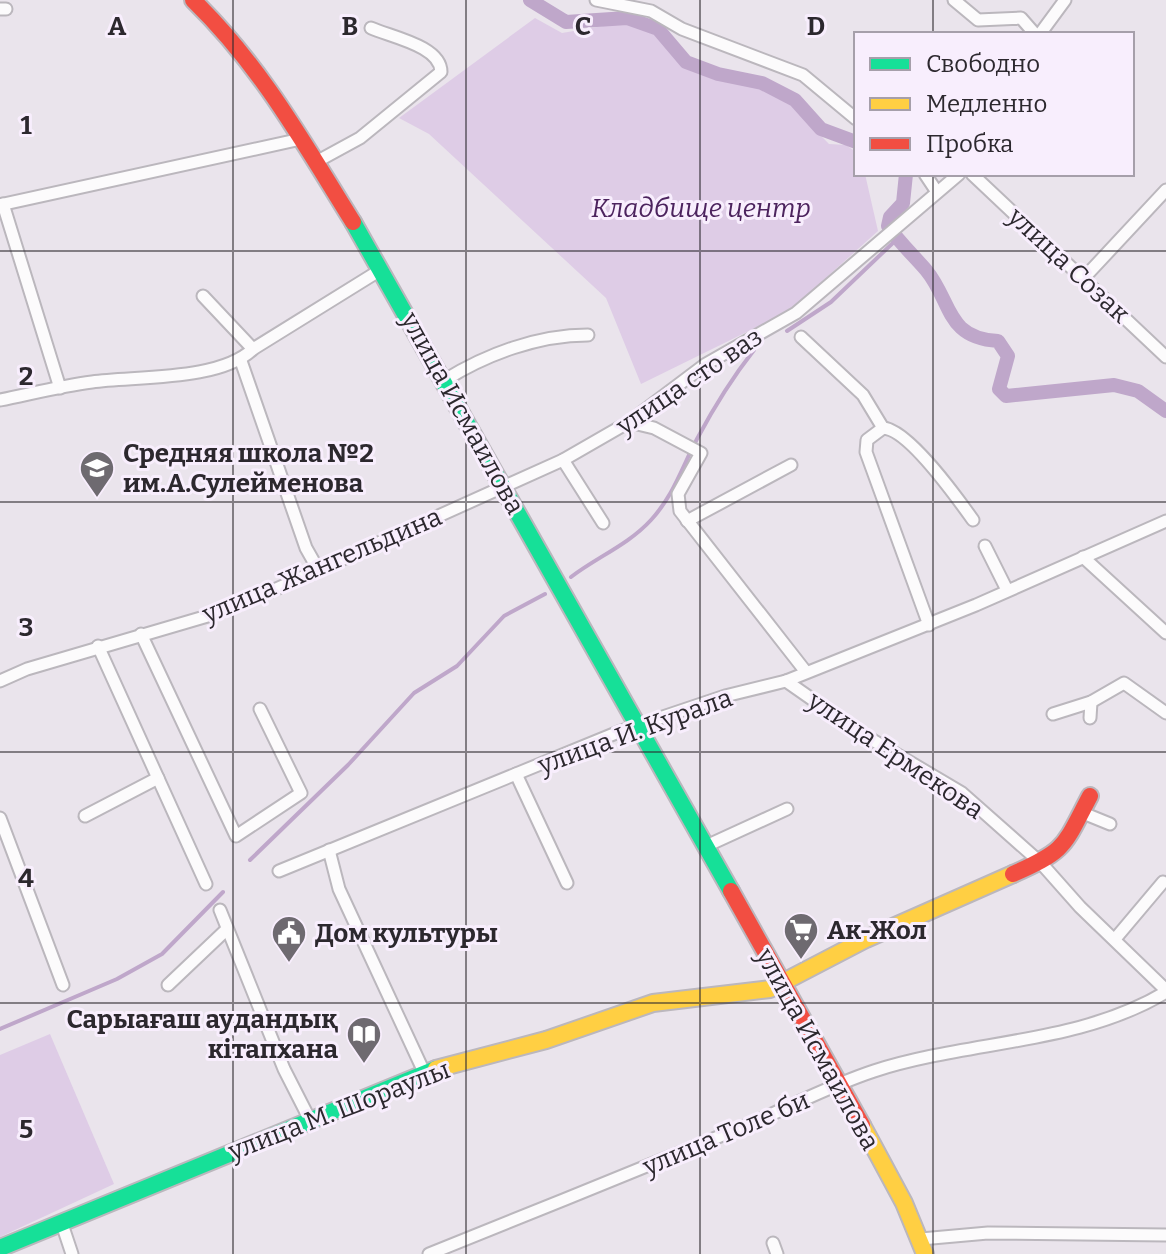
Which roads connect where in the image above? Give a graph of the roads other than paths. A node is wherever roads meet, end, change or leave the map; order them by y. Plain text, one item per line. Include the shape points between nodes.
1 (193, 0) edge
2 (596, 0) edge
3 (954, 0) edge
4 (1065, 0) edge
5 (371, 28) dead end
6 (1035, 32) edge
7 (1039, 32) edge
8 (854, 117) edge
9 (301, 139) junction
10 (316, 162) junction
11 (926, 176) edge
12 (957, 176) edge
13 (974, 176) edge
14 (1166, 190) edge
15 (937, 192) junction
16 (1, 204) edge
17 (382, 269) junction
18 (1083, 279) junction
19 (203, 296) dead end
20 (588, 335) dead end
21 (801, 337) dead end
22 (253, 349) junction
23 (1166, 357) edge
24 (241, 361) junction
25 (445, 380) junction
26 (60, 388) junction
27 (0, 400) edge
28 (629, 422) junction
29 (883, 428) junction
30 (563, 460) junction
31 (791, 465) dead end
32 (505, 488) junction
33 (973, 520) dead end
34 (687, 521) junction
35 (1166, 521) edge
36 (603, 523) dead end
37 (985, 546) dead end
38 (1083, 557) junction
39 (319, 571) junction
40 (1007, 590) junction
41 (929, 625) junction
42 (1166, 633) edge
43 (141, 634) junction
44 (98, 646) junction
45 (806, 672) junction
46 (0, 681) edge
47 (786, 681) junction
48 (1091, 702) junction
49 (260, 709) dead end
50 (1166, 713) edge
51 (1053, 714) dead end
52 (1090, 718) dead end
53 (637, 728) junction
54 (516, 774) junction
55 (158, 778) junction
56 (1090, 796) dead end
57 (787, 809) dead end
58 (1083, 813) junction
59 (85, 816) dead end
60 (0, 818) edge
61 (1110, 824) dead end
62 (704, 847) junction
63 (329, 850) junction
64 (1041, 863) junction
65 (279, 871) dead end
66 (1163, 882) dead end
67 (567, 883) dead end
68 (206, 884) dead end
69 (220, 910) dead end
70 (226, 930) junction
71 (1115, 939) junction
72 (781, 983) junction
73 (63, 985) dead end
74 (168, 985) dead end
75 (1165, 987) edge
76 (424, 1072) junction
77 (839, 1083) junction
78 (310, 1120) junction
79 (62, 1224) junction
80 (1166, 1235) edge
81 (923, 1246) edge
82 (0, 1248) edge
83 (72, 1254) edge
84 (429, 1254) edge

1 - 9 main road, улица Исмаилова via 241,50
2 - 8 street via 651,11 682,29 803,75
3 - 6 street via 978,20 1021,18
4 - 7 street
5 - 10 street via 429,51 441,72 398,114
9 - 10 main road, улица Исмаилова
9 - 16 street
10 - 17 main road, улица Исмаилова
11 - 15 street
12 - 15 street, улица сто ваз
13 - 18 street, улица Созак
14 - 18 street
15 - 28 street, улица сто ваз via 808,304 706,364
16 - 26 street
17 - 22 street
17 - 25 main road, улица Исмаилова
18 - 23 street, улица Созак
19 - 22 street
20 - 25 street via 536,341 485,358
21 - 29 street via 863,395
22 - 24 street
24 - 26 street
24 - 39 street via 306,548
25 - 32 main road, улица Исмаилова
26 - 27 street
28 - 30 street, улица сто ваз
28 - 34 street via 654,428 701,453 678,494
29 - 33 street via 897,432
29 - 41 street via 867,440 866,452
30 - 32 street, улица сто ваз
30 - 36 street
31 - 34 street
32 - 39 street, улица Жангельдина
32 - 53 main road, улица Исмаилова
34 - 45 street, улица Ермекова
35 - 38 street, улица И. Курала
37 - 40 street
38 - 40 street, улица И. Курала
38 - 42 street
39 - 43 street, улица Жангельдина via 211,615
40 - 41 street, улица И. Курала
41 - 45 street, улица И. Курала
43 - 44 street, улица Жангельдина
43 - 49 street via 236,836 301,793
44 - 46 street, улица Жангельдина
44 - 55 street
45 - 47 street, улица И. Курала
47 - 53 street, улица И. Курала via 725,696
47 - 64 street, улица Ермекова via 962,793
48 - 50 street via 1124,683
48 - 51 street
48 - 52 street
53 - 54 street, улица И. Курала
53 - 62 main road, улица Исмаилова
54 - 63 street, улица И. Курала
54 - 67 street
55 - 59 street
55 - 68 street
56 - 58 main road
57 - 62 street
58 - 61 street
58 - 64 main road via 1058,853
60 - 73 street
62 - 72 main road, улица Исмаилова
63 - 65 street, улица И. Курала
63 - 76 street via 339,889
64 - 71 street, улица Ермекова
64 - 72 main road via 866,939
66 - 71 street
69 - 70 street
70 - 74 street
70 - 78 street
71 - 75 street, улица Ермекова
72 - 76 main road, улица М. Шораулы via 653,1003 546,1040
72 - 77 main road, улица Исмаилова
75 - 77 street, улица Толе би via 1123,1013 1088,1025 877,1070
76 - 78 main road, улица М. Шораулы
77 - 81 main road, улица Исмаилова
77 - 84 street, улица Толе би
78 - 79 main road, улица М. Шораулы
79 - 82 main road, улица М. Шораулы
79 - 83 street
80 - 81 street via 988,1233

